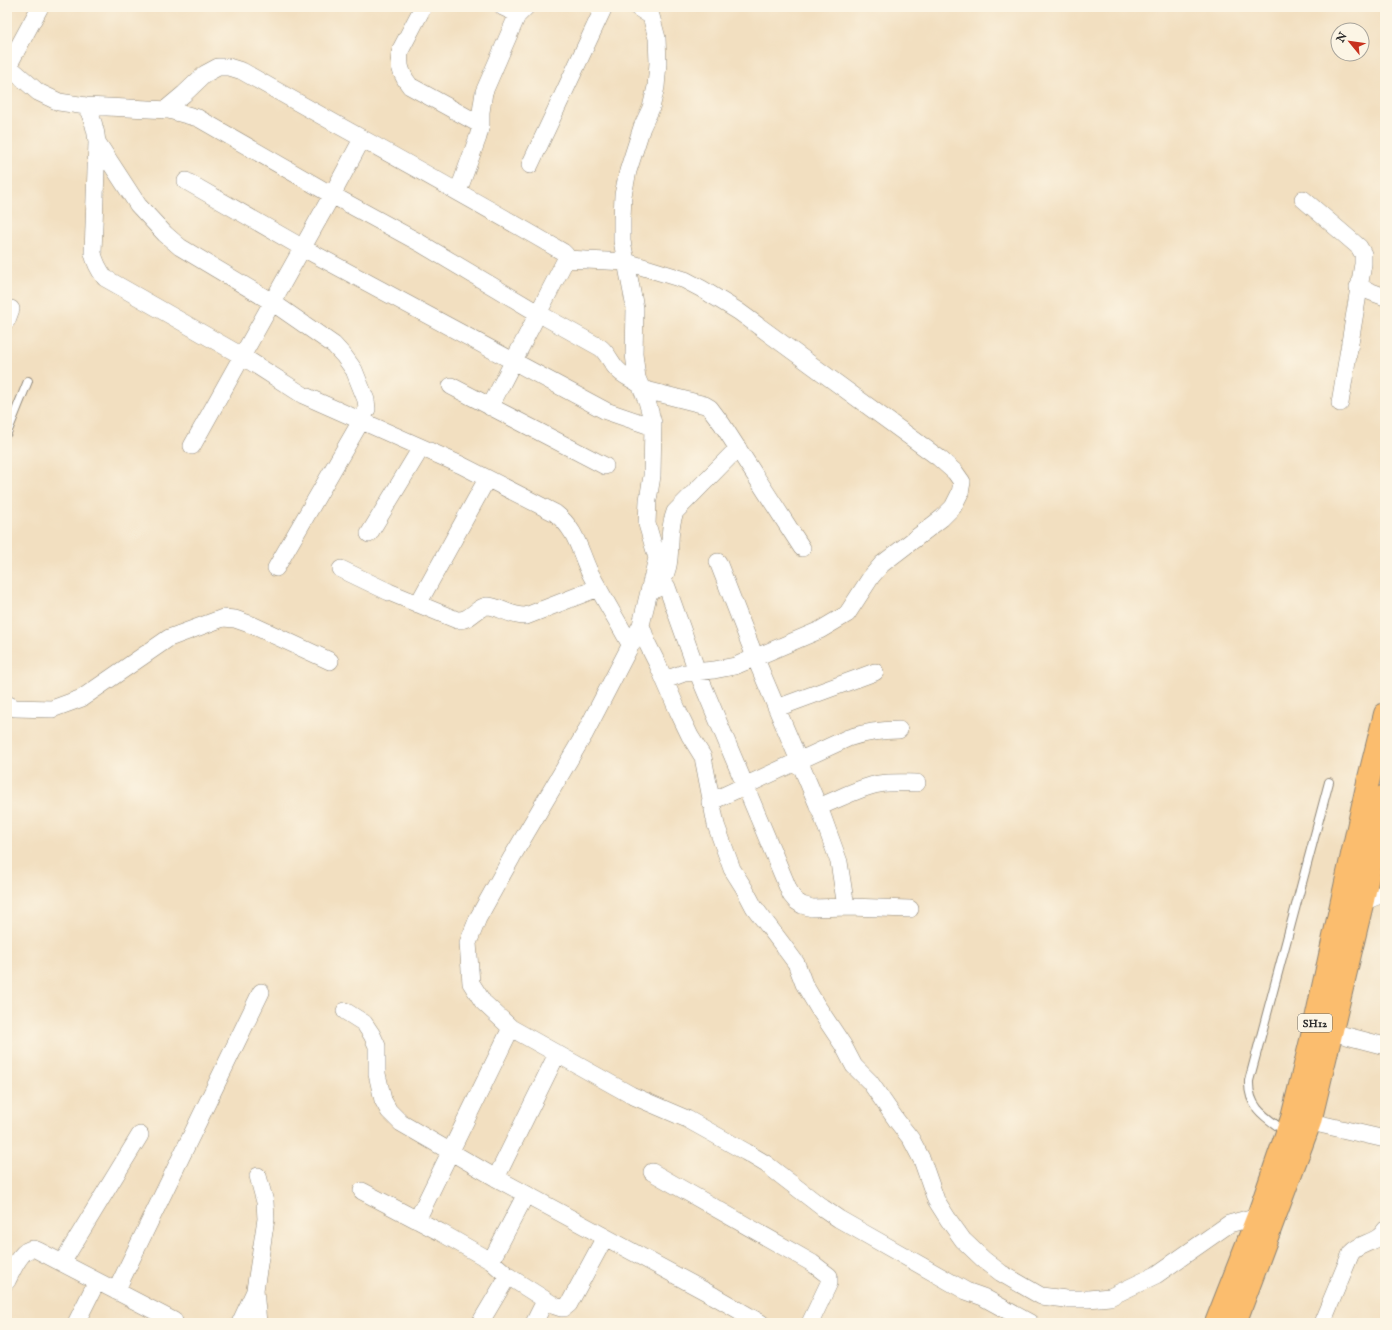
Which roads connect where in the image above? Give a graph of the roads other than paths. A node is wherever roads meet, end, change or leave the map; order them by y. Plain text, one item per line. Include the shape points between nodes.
1 (40, 7) edge
2 (423, 7) edge
3 (503, 7) edge
4 (604, 7) edge
5 (640, 8) edge
6 (522, 11) edge
7 (7, 66) edge
8 (86, 106) junction
9 (165, 110) junction
10 (481, 125) junction
11 (362, 139) junction
12 (97, 142) junction
13 (530, 165) dead end
14 (186, 181) dead end
15 (458, 192) junction
16 (332, 195) junction
17 (1303, 198) dead end
18 (302, 248) junction
19 (566, 259) junction
20 (626, 262) junction
21 (1358, 287) junction
22 (1385, 297) edge
23 (272, 302) junction
24 (539, 314) junction
25 (242, 356) junction
26 (513, 361) junction
27 (28, 381) dead end
28 (451, 386) dead end
29 (641, 386) junction
30 (1340, 403) dead end
31 (490, 407) junction
32 (361, 421) junction
33 (653, 427) junction
34 (7, 433) edge
35 (192, 446) dead end
36 (421, 448) junction
37 (738, 448) junction
38 (605, 466) dead end
39 (487, 479) junction
40 (369, 534) dead end
41 (802, 548) dead end
42 (718, 562) dead end
43 (276, 568) dead end
44 (341, 569) dead end
45 (663, 581) junction
46 (598, 588) junction
47 (647, 599) junction
48 (418, 604) junction
49 (640, 624) junction
50 (630, 644) junction
51 (755, 657) junction
52 (330, 661) dead end
53 (697, 671) junction
54 (875, 672) dead end
55 (665, 680) junction
56 (7, 704) edge
57 (777, 708) junction
58 (1384, 726) edge
59 (899, 730) dead end
60 (799, 761) junction
61 (1329, 782) dead end
62 (917, 783) dead end
63 (746, 786) junction
64 (1385, 796) edge
65 (710, 802) junction
66 (818, 807) junction
67 (1385, 893) edge
68 (1363, 900) junction
69 (846, 907) junction
70 (910, 909) dead end
71 (261, 992) dead end
72 (345, 1011) dead end
73 (511, 1028) junction
74 (1323, 1030) junction
75 (1385, 1046) edge
76 (557, 1054) junction
77 (1296, 1124) junction
78 (140, 1135) dead end
79 (1385, 1138) edge
80 (451, 1152) junction
81 (652, 1172) dead end
82 (258, 1176) dead end
83 (496, 1178) junction
84 (362, 1191) dead end
85 (526, 1194) junction
86 (1258, 1216) junction
87 (417, 1220) junction
88 (1385, 1230) edge
89 (605, 1237) junction
90 (491, 1261) junction
91 (62, 1263) junction
92 (508, 1276) junction
93 (7, 1281) edge
94 (97, 1281) junction
95 (255, 1290) junction
96 (116, 1291) junction
97 (545, 1301) junction
98 (174, 1321) dead end
99 (76, 1323) edge
100 (240, 1323) edge
101 (258, 1323) edge
102 (480, 1323) edge
103 (534, 1323) edge
104 (761, 1323) edge
105 (810, 1323) edge
106 (1030, 1323) edge
107 (1216, 1323) edge
108 (1235, 1323) edge
109 (1322, 1323) edge

1 - 7 street
2 - 10 street via 399,56 404,78 410,86
3 - 6 street
4 - 13 street
5 - 20 street via 651,16 657,38 656,86 651,108 634,150 623,194 622,241
6 - 10 street via 484,92
7 - 8 street via 48,98
8 - 9 street
8 - 12 street
9 - 11 street via 206,74 218,67 229,67 242,71
9 - 16 street via 198,118
10 - 15 street
11 - 15 street
11 - 16 street
12 - 23 street via 138,205 165,234 180,247
12 - 25 street via 93,253 100,271 105,278
14 - 18 street
15 - 19 street via 563,252
16 - 18 street
16 - 24 street via 420,243
17 - 21 street via 1359,247 1363,254 1363,264
18 - 23 street
18 - 26 street
19 - 20 street
19 - 24 street
20 - 29 street via 636,308 634,354 637,378
20 - 51 street via 686,280 738,311 938,458 955,472 962,482 953,507 882,564 847,614 820,630
21 - 22 street
21 - 30 street
23 - 25 street
23 - 32 street via 334,345 344,356 354,370 366,400 367,409
24 - 26 street
24 - 29 street via 601,348 616,369
25 - 32 street via 303,395
25 - 35 street
26 - 31 street
26 - 33 street via 606,411
27 - 34 lane
28 - 31 street
29 - 33 street
29 - 37 street via 710,408
31 - 38 street
32 - 36 street
32 - 43 street
33 - 47 street via 652,476 647,524 657,558
36 - 39 street
36 - 40 street
37 - 41 street
37 - 45 street via 675,512 672,519 669,567
39 - 46 street via 563,519 575,537
39 - 48 street
42 - 51 street
44 - 48 street
45 - 47 street
45 - 53 street
46 - 48 street via 518,617 488,606 468,618 457,620
46 - 50 street
47 - 49 street
49 - 50 street
49 - 55 street
50 - 73 street via 584,735 482,912 468,943 471,983 483,1002
51 - 53 street via 735,666
51 - 57 street
52 - 56 street via 252,624 223,618 169,638 82,698 52,709 15,708
53 - 55 street
53 - 63 street
54 - 57 street
55 - 65 street via 690,736 703,757
57 - 60 street
58 - 74 main road, SH12 via 1368,782
59 - 60 street via 859,734
60 - 63 street
60 - 66 street
61 - 77 lane via 1249,1082 1253,1104 1263,1115
62 - 66 street via 879,784
63 - 65 street
63 - 69 street via 791,895 802,906
64 - 68 main road
65 - 86 street via 732,869 754,907 796,963 816,1006 840,1039 854,1066 870,1082 911,1140 922,1160 936,1200 948,1219 963,1240 1001,1273 1041,1296 1066,1299 1110,1297 1156,1275 1229,1224
66 - 69 street via 839,862
67 - 68 street
68 - 74 main road
69 - 70 street
71 - 96 street
72 - 80 street via 364,1023 377,1046 377,1074 383,1100 389,1111 401,1123
73 - 76 street
73 - 80 street
74 - 75 street
74 - 77 main road, SH12
76 - 83 street
76 - 106 street via 631,1095 687,1119 746,1152 839,1219 966,1291 983,1297
77 - 79 street
77 - 86 main road, SH12
77 - 108 main road
78 - 91 street
80 - 83 street
80 - 87 street
81 - 105 street via 823,1270 829,1276 829,1283
82 - 95 street via 265,1202 266,1219
83 - 85 street
84 - 87 street
85 - 89 street
85 - 90 street
86 - 107 main road, SH12
87 - 90 street
88 - 109 street via 1378,1238 1355,1248 1351,1253
89 - 97 street via 569,1304 560,1308
89 - 104 street
90 - 92 street
91 - 93 street via 39,1251 25,1251
91 - 94 street
92 - 97 street
92 - 102 street
94 - 96 street
94 - 99 street
95 - 100 street
95 - 101 street
96 - 98 street
97 - 103 street

